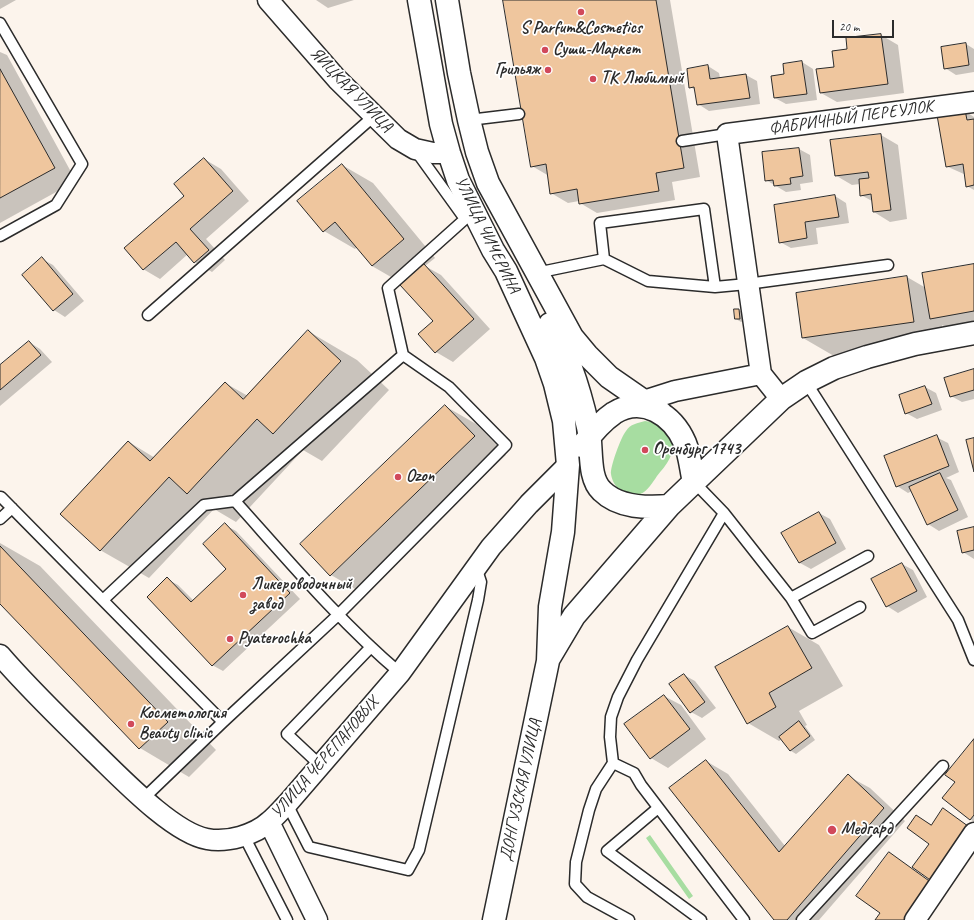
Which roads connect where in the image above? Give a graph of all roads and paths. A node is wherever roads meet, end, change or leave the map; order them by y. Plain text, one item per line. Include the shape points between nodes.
1 (268, 0) edge
2 (420, 0) edge
3 (447, 0) edge
4 (0, 23) edge
5 (974, 102) edge
6 (519, 114) dead end
7 (374, 116) junction
8 (469, 120) junction
9 (727, 134) junction
10 (682, 141) dead end
11 (415, 149) junction
12 (449, 153) junction
13 (470, 216) junction
14 (0, 236) edge
15 (604, 259) junction
16 (888, 265) dead end
17 (506, 271) junction
18 (536, 273) junction
19 (747, 284) junction
20 (715, 287) junction
21 (148, 315) dead end
22 (974, 333) edge
23 (403, 355) junction
24 (761, 374) junction
25 (806, 382) junction
26 (781, 399) junction
27 (644, 406) junction
28 (595, 436) junction
29 (568, 465) junction
30 (694, 482) junction
31 (1, 497) dead end
32 (235, 502) junction
33 (669, 506) junction
34 (12, 508) junction
35 (724, 513) junction
36 (0, 519) edge
37 (868, 556) dead end
38 (476, 567) junction
39 (791, 598) junction
40 (104, 599) junction
41 (860, 607) dead end
42 (338, 616) junction
43 (370, 648) junction
44 (0, 655) edge
45 (974, 660) edge
46 (548, 661) junction
47 (400, 673) junction
48 (223, 722) junction
49 (613, 763) junction
50 (320, 765) junction
51 (943, 766) dead end
52 (143, 799) junction
53 (287, 804) junction
54 (658, 808) junction
55 (269, 822) junction
56 (974, 833) edge
57 (244, 836) junction
58 (496, 911) edge
59 (287, 920) edge
60 (317, 920) edge
61 (630, 920) edge
62 (701, 920) edge
63 (744, 920) edge
64 (802, 920) edge
65 (915, 920) edge

1 - 7 street, ЯИЦКАЯ УЛИЦА
2 - 12 main road, УЛИЦА ЧИЧЕРИНА via 441,124
3 - 8 main road, УЛИЦА ЧИЧЕРИНА
4 - 14 lane via 82,164 56,205
5 - 9 street, ФАБРИЧНЫЙ ПЕРЕУЛОК
6 - 8 lane
7 - 11 street, ЯИЦКАЯ УЛИЦА via 398,139
7 - 21 lane
8 - 18 main road, УЛИЦА ЧИЧЕРИНА via 488,184
9 - 10 lane
9 - 19 street
11 - 12 street, ЯИЦКАЯ УЛИЦА
11 - 13 lane
12 - 13 main road, УЛИЦА ЧИЧЕРИНА
13 - 17 main road, УЛИЦА ЧИЧЕРИНА
13 - 23 lane via 388,288
15 - 18 lane
15 - 20 lane via 648,281
15 - 20 lane via 600,223 704,209
16 - 19 lane
17 - 28 main road via 532,299 552,327 564,351
17 - 29 main road, УЛИЦА ЧИЧЕРИНА via 546,358 555,384 564,421
18 - 27 main road, УЛИЦА ЧИЧЕРИНА via 562,321 587,356 609,378
19 - 20 lane
19 - 24 street
22 - 25 main road via 915,344 867,357 834,368
23 - 32 lane
23 - 42 lane via 449,387 506,445
24 - 26 street
24 - 27 street via 675,391
25 - 26 main road
25 - 45 lane via 958,620
26 - 30 main road
27 - 28 main road via 614,413
27 - 30 main road via 670,420 685,444
28 - 29 main road
28 - 33 main road via 591,466 595,482 602,492 615,500 634,506
29 - 38 street, УЛИЦА ЧЕРЕПАНОВЫХ via 529,504
29 - 46 main road, УЛИЦА ЧИЧЕРИНА via 563,532 550,606
30 - 33 main road
30 - 35 lane
31 - 34 lane
32 - 40 lane via 204,505
32 - 42 lane
33 - 46 main road via 574,616
34 - 36 lane
34 - 40 lane
35 - 39 lane
35 - 49 lane via 637,660 618,697 611,717
37 - 39 lane
38 - 47 street, УЛИЦА ЧЕРЕПАНОВЫХ
38 - 53 lane via 481,582 478,600 419,850 408,870 309,847
39 - 41 lane via 812,632
40 - 48 lane
42 - 43 lane
42 - 48 lane
43 - 47 lane
43 - 50 lane via 287,734
44 - 52 street, УЛИЦА ЧЕРЕПАНОВЫХ via 30,690
46 - 58 main road, ДОНГУЗСКАЯ УЛИЦА
47 - 50 street, УЛИЦА ЧЕРЕПАНОВЫХ
48 - 52 lane
49 - 54 lane via 634,773
49 - 61 lane via 596,788 589,810 576,862 575,884 587,897
50 - 53 street, УЛИЦА ЧЕРЕПАНОВЫХ
51 - 64 lane
52 - 57 street, УЛИЦА ЧЕРЕПАНОВЫХ via 190,833 208,839
53 - 55 street, УЛИЦА ЧЕРЕПАНОВЫХ
54 - 62 lane via 607,851
54 - 63 lane
55 - 57 street, УЛИЦА ЧЕРЕПАНОВЫХ
55 - 60 street
56 - 65 street
57 - 59 lane

